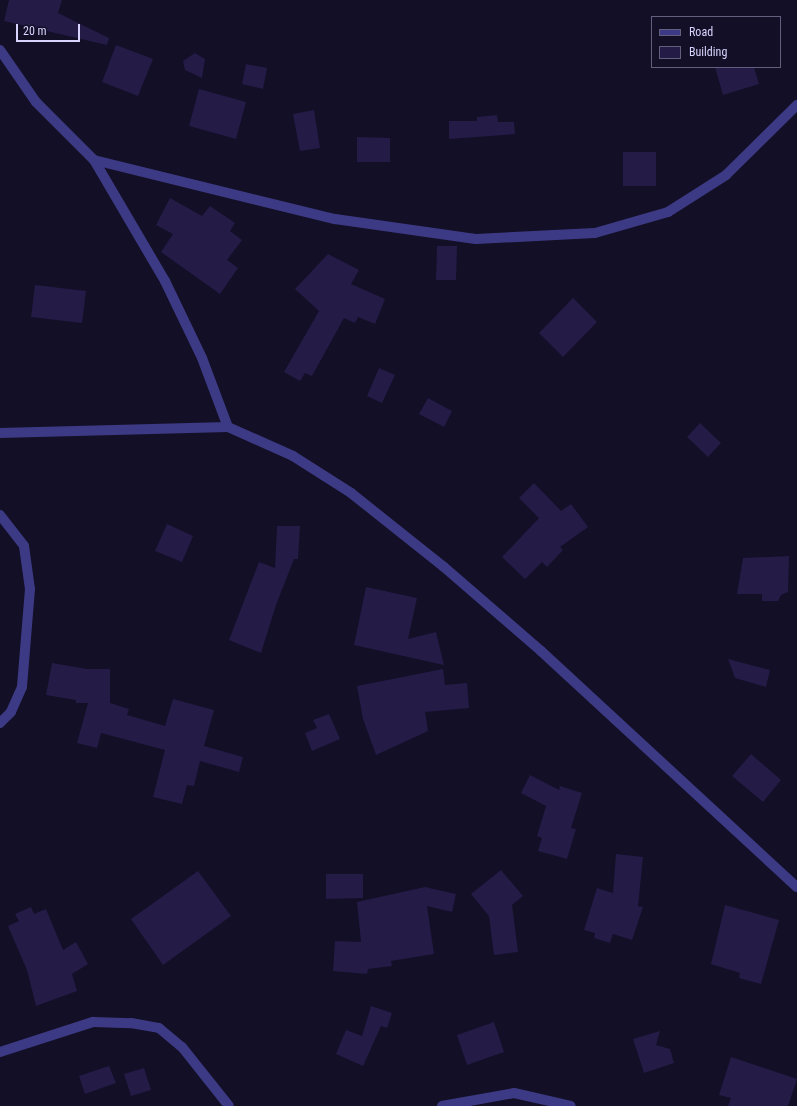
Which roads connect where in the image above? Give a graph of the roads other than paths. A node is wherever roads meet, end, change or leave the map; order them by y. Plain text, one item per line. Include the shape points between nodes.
1 (0, 50) edge
2 (797, 105) edge
3 (94, 160) junction
4 (228, 427) junction
5 (0, 433) edge
6 (0, 515) edge
7 (0, 722) edge
8 (797, 887) edge
9 (0, 1052) edge
10 (229, 1106) edge
11 (442, 1106) edge
12 (571, 1106) edge

1 - 3 street via 36,102
2 - 3 street via 726,175 668,212 594,233 476,239 334,219
3 - 4 street via 165,281 202,358
4 - 5 street
4 - 8 street via 293,456 351,493 444,567 541,651
6 - 7 street via 24,546 30,589 22,687 11,712
9 - 10 street via 93,1022 131,1022 160,1028 182,1047
11 - 12 street via 514,1094

